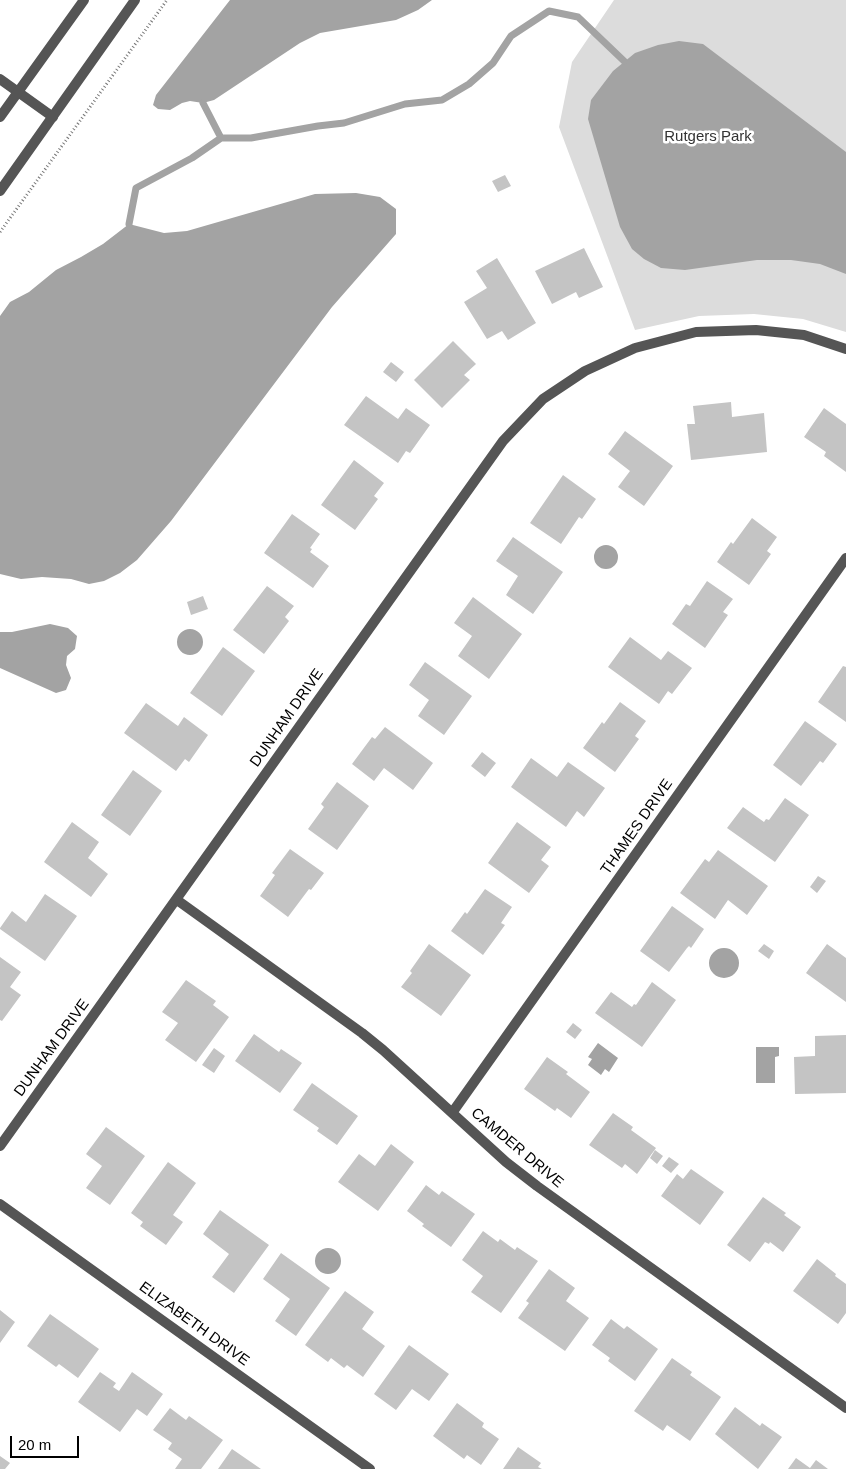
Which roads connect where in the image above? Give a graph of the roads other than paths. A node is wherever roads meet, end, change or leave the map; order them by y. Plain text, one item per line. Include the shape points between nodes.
1 (84, 0) edge
2 (136, 0) edge
3 (0, 79) edge
4 (18, 92) junction
5 (0, 117) edge
6 (53, 117) junction
7 (0, 191) edge
8 (846, 349) edge
9 (846, 558) edge
10 (177, 900) junction
11 (452, 1113) junction
12 (0, 1146) edge
13 (0, 1204) edge
14 (846, 1408) edge
15 (370, 1469) edge

1 - 4 street
2 - 6 street
3 - 4 street
4 - 5 street
4 - 6 street
6 - 7 street
8 - 10 street, DUNHAM DRIVE via 804,335 756,330 696,332 636,348 585,371 543,399 502,441
9 - 11 street, THAMES DRIVE
10 - 11 street, CAMDER DRIVE via 362,1033
10 - 12 street, DUNHAM DRIVE
11 - 14 street, CAMDER DRIVE via 537,1186
13 - 15 street, ELIZABETH DRIVE

